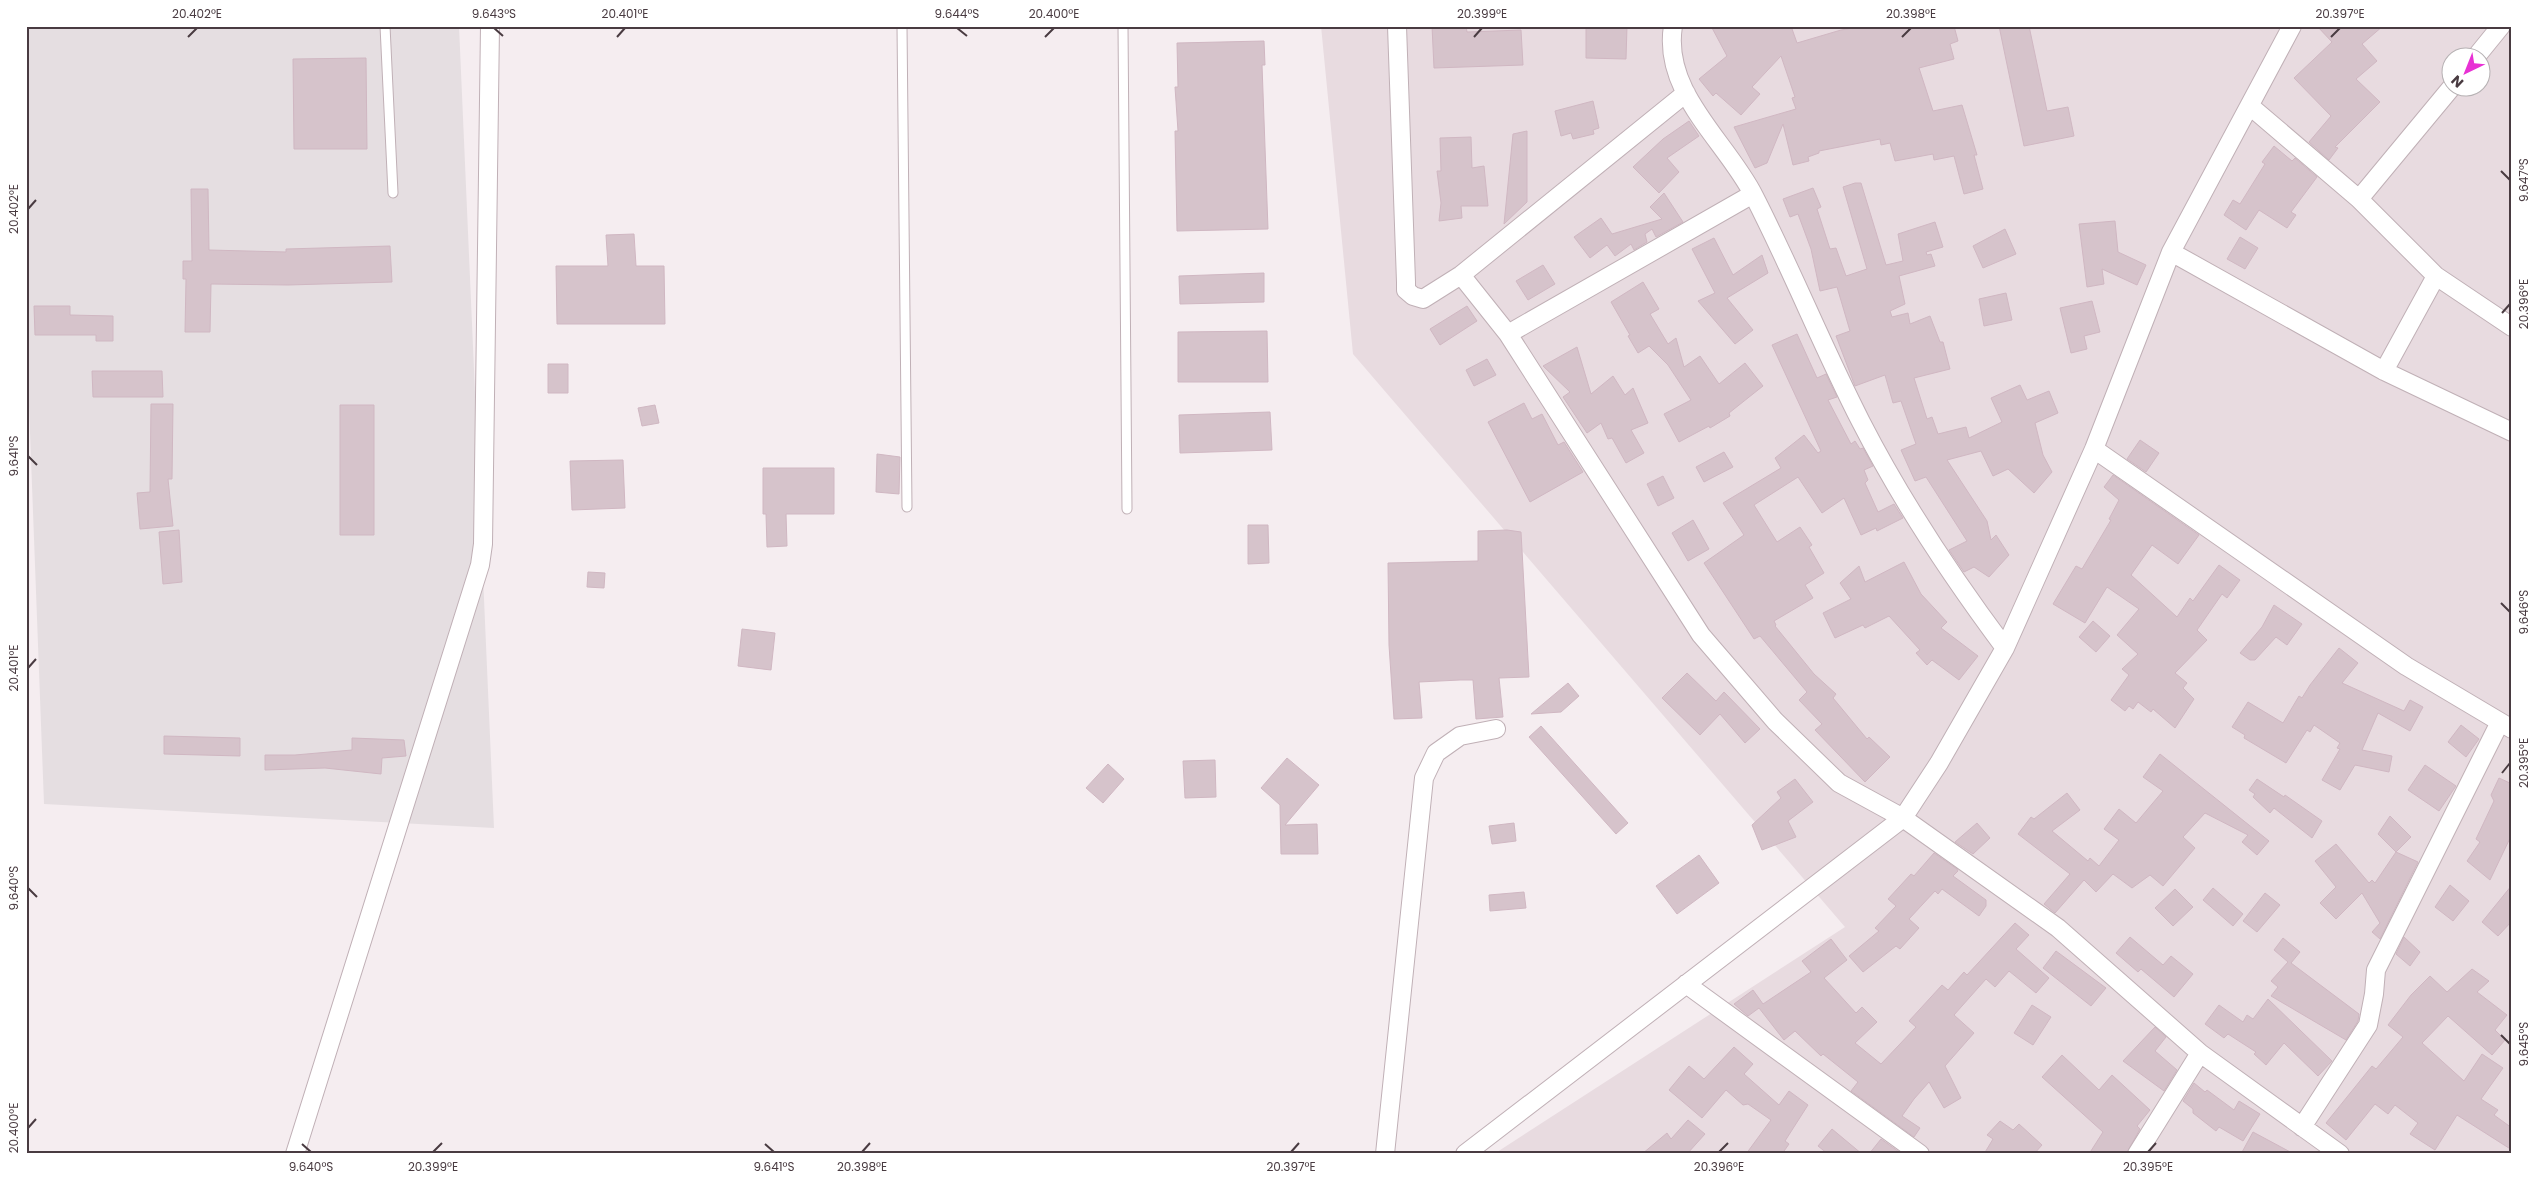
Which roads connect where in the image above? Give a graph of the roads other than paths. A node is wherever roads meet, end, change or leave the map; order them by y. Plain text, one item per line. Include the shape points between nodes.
1 (385, 26) edge
2 (490, 26) edge
3 (902, 26) edge
4 (1122, 26) edge
5 (1397, 26) edge
6 (1673, 26) edge
7 (2292, 26) edge
8 (2501, 26) edge
9 (2483, 48) edge
10 (1686, 93) junction
11 (2443, 98) edge
12 (2250, 106) junction
13 (393, 193) dead end
14 (1754, 194) junction
15 (2359, 199) junction
16 (2171, 252) junction
17 (1462, 275) junction
18 (2436, 276) junction
19 (2512, 327) edge
20 (1508, 334) junction
21 (2384, 371) junction
22 (2512, 432) edge
23 (2094, 449) junction
24 (907, 507) dead end
25 (1127, 509) dead end
26 (2005, 648) junction
27 (2506, 726) edge
28 (1496, 729) dead end
29 (1903, 818) junction
30 (1686, 984) junction
31 (2200, 1052) junction
32 (2302, 1127) junction
33 (295, 1154) edge
34 (1385, 1154) edge
35 (1465, 1154) edge
36 (1920, 1154) edge
37 (2137, 1154) edge
38 (2340, 1154) edge

1 - 13 lane
2 - 33 street via 483,544 480,566
3 - 24 lane
4 - 25 lane
5 - 17 street via 1406,290 1423,299
6 - 10 street via 1672,54
7 - 12 street
8 - 9 street
10 - 14 street
10 - 17 street
11 - 15 street
12 - 15 street
12 - 16 street
14 - 20 street
14 - 26 street via 1866,431 1962,590
15 - 18 street
16 - 21 street
16 - 23 street
17 - 20 street
18 - 19 street
18 - 21 street
20 - 29 street via 1701,636 1775,721 1839,783
21 - 22 street
23 - 26 street
23 - 27 street via 2406,666
26 - 29 street via 1939,763
27 - 32 street via 2376,970 2368,1025
28 - 34 street via 1460,736 1436,753 1424,778
29 - 30 street
29 - 31 street via 2058,928
30 - 35 street
30 - 36 street
31 - 32 street
31 - 37 street
32 - 38 street

